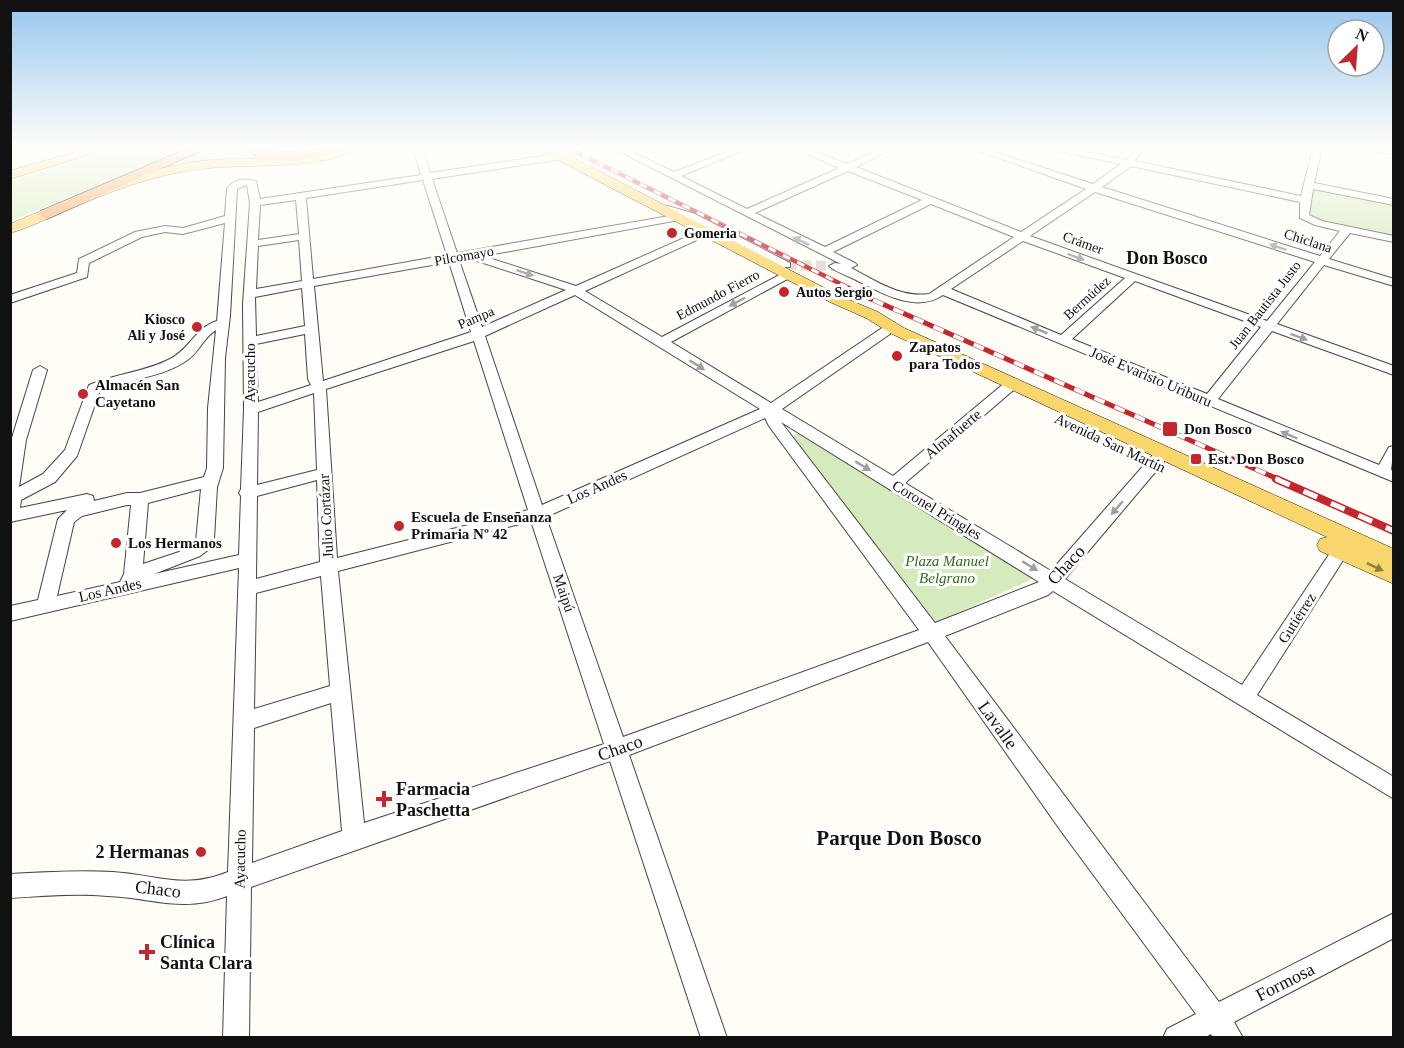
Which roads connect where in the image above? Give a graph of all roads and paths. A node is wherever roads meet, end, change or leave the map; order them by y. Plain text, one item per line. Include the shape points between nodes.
1 (86, 197) edge
2 (92, 197) edge
3 (233, 197) edge
4 (254, 197) edge
5 (290, 197) edge
6 (301, 197) edge
7 (435, 197) edge
8 (641, 197) edge
9 (715, 197) edge
10 (783, 197) edge
11 (919, 197) edge
12 (1080, 197) edge
13 (1122, 197) edge
14 (1290, 197) edge
15 (1306, 197) edge
16 (1369, 197) edge
17 (1305, 200) junction
18 (929, 201) junction
19 (1394, 202) edge
20 (255, 203) junction
21 (658, 206) junction
22 (747, 213) junction
23 (46, 214) junction
24 (679, 217) junction
25 (231, 218) junction
26 (10, 229) edge
27 (1347, 229) junction
28 (705, 232) junction
29 (304, 236) junction
30 (1021, 236) junction
31 (1394, 239) edge
32 (252, 244) junction
33 (824, 252) junction
34 (462, 257) junction
35 (1320, 260) junction
36 (835, 266) tunnel mouth
37 (788, 270) junction
38 (1132, 278) junction
39 (1394, 283) edge
40 (308, 284) junction
41 (574, 289) junction
42 (937, 294) junction
43 (10, 299) edge
44 (250, 299) junction
45 (836, 299) junction
46 (224, 319) junction
47 (1268, 326) junction
48 (311, 329) junction
49 (479, 334) junction
50 (892, 336) junction
51 (1063, 340) junction
52 (251, 341) junction
53 (661, 342) junction
54 (970, 364) junction
55 (40, 370) dead end
56 (1394, 371) edge
57 (319, 387) junction
58 (1007, 388) junction
59 (1209, 401) junction
60 (250, 409) junction
61 (770, 410) junction
62 (1320, 447) junction
63 (1394, 451) edge
64 (1159, 458) junction
65 (324, 473) junction
66 (1388, 475) edge
67 (212, 477) junction
68 (894, 484) junction
69 (1394, 488) edge
70 (247, 493) junction
71 (15, 496) junction
72 (140, 499) junction
73 (537, 514) junction
74 (11, 517) edge
75 (1345, 545) junction
76 (1394, 559) edge
77 (246, 560) junction
78 (329, 568) junction
79 (1394, 576) edge
80 (130, 580) junction
81 (1054, 580) junction
82 (246, 588) junction
83 (46, 605) junction
84 (10, 614) edge
85 (933, 633) junction
86 (339, 692) junction
87 (1245, 697) junction
88 (242, 722) junction
89 (616, 750) junction
90 (1394, 789) edge
91 (354, 838) junction
92 (239, 879) junction
93 (10, 886) edge
94 (1394, 925) edge
95 (1223, 1028) edge
96 (236, 1038) edge
97 (714, 1038) edge
98 (1176, 1038) edge

1 - 23 highway
2 - 23 main road
3 - 25 street, Ayacucho
4 - 20 street, Ayacucho
5 - 20 street
6 - 29 street, Julio Cortázar
7 - 34 street, Maipú
8 - 21 main road, Avenida San Martín
9 - 22 street, José Evaristo Uriburu
10 - 22 street
11 - 18 street, Crámer
12 - 30 street
35 -> 13 street, Chiclana
14 - 17 street
15 - 17 street
16 - 19 street
17 - 27 street via 1304,216
18 - 30 street, Crámer
18 - 33 street
20 - 32 street, Ayacucho
21 - 24 main road, Avenida San Martín
21 - 37 street via 691,216
33 -> 22 street, José Evaristo Uriburu
23 - 26 main road
24 - 28 main road, Avenida San Martín
24 - 34 street, Pilcomayo
25 - 43 street via 183,231 165,229 132,236 83,261 85,273 80,277
25 - 46 street, Ayacucho
27 - 31 street
27 - 35 street, Juan Bautista Justo
28 - 37 main road, Avenida San Martín
28 - 41 street, Pampa
29 - 32 street
29 - 40 street, Julio Cortázar
30 -> 38 street, Crámer
30 - 42 street
32 - 44 street, Ayacucho
33 - 42 street, José Evaristo Uriburu via 905,291
34 - 40 street, Pilcomayo
34 -> 41 street, Coronel Pringles
34 - 49 street, Maipú
35 - 39 street, Chiclana
35 - 47 street, Juan Bautista Justo
36 - 42 street via 904,298 921,300
37 - 45 main road, Avenida San Martín
37 -> 53 street, Edmundo Fierro
38 - 47 street, Crámer
38 - 51 street, Bermúdez
40 - 44 street, Pilcomayo
40 - 48 street, Julio Cortázar
41 - 49 street, Pampa
41 - 53 street, Coronel Pringles
51 -> 42 street, José Evaristo Uriburu
44 - 46 street, Pilcomayo
44 - 52 street, Ayacucho
45 - 50 main road, Avenida San Martín
45 - 54 main road, Avenida San Martín
46 - 67 street, Ayacucho via 218,358
46 - 71 street, Pilcomayo via 209,327 190,352 177,361 94,388 72,452 49,478
47 -> 56 street, Crámer
47 - 59 street, Juan Bautista Justo
48 - 52 street
48 - 57 street, Julio Cortázar
49 - 57 street, Pampa
49 - 73 street, Maipú
50 - 54 main road via 964,367
50 - 58 main road, Avenida San Martín
50 - 61 street, Los Andes
51 - 59 street, José Evaristo Uriburu
52 - 60 street, Ayacucho
53 -> 61 street, Coronel Pringles
54 - 58 main road, Avenida San Martín
55 - 71 street via 23,419 10,486
57 - 60 street, Pampa
57 - 65 street, Julio Cortázar
58 - 64 main road, Avenida San Martín
58 - 68 street, Almafuerte
62 -> 59 street, José Evaristo Uriburu
60 - 70 street, Ayacucho
61 -> 68 street, Coronel Pringles
61 - 73 street, Los Andes
61 - 85 street, Lavalle via 774,423
62 - 66 street, José Evaristo Uriburu
62 - 69 street
63 - 66 street
64 - 75 main road, Avenida San Martín
64 -> 81 street, Chaco
65 - 70 street
65 - 78 street, Julio Cortázar
67 - 72 street
67 - 74 street
67 - 80 street, Ayacucho via 204,545
68 -> 81 street, Coronel Pringles
70 - 77 street, Ayacucho
71 - 74 street
72 - 80 street
72 - 83 street via 77,511 66,519
73 - 78 street, Los Andes
73 - 89 street, Maipú
75 - 76 main road, Avenida San Martín
75 -> 79 main road, Avenida San Martín
75 - 87 street, Gutiérrez
77 - 80 street, Los Andes
77 - 82 street, Ayacucho
78 - 82 street, Los Andes
78 - 86 street, Julio Cortázar
80 - 83 street, Los Andes
81 - 85 street, Chaco via 1042,590
81 - 87 street, Coronel Pringles
82 - 88 street, Ayacucho
83 - 84 street, Los Andes
85 - 89 street, Chaco
85 - 95 street, Lavalle
86 - 88 street
86 - 91 street, Julio Cortázar
87 - 90 street, Coronel Pringles
88 - 92 street, Ayacucho
89 - 91 street, Chaco
89 - 97 street, Maipú
91 - 92 street, Chaco
92 - 93 street, Chaco via 200,893 87,883
92 - 96 street, Ayacucho
94 - 95 street, Formosa
95 - 98 street, Formosa

